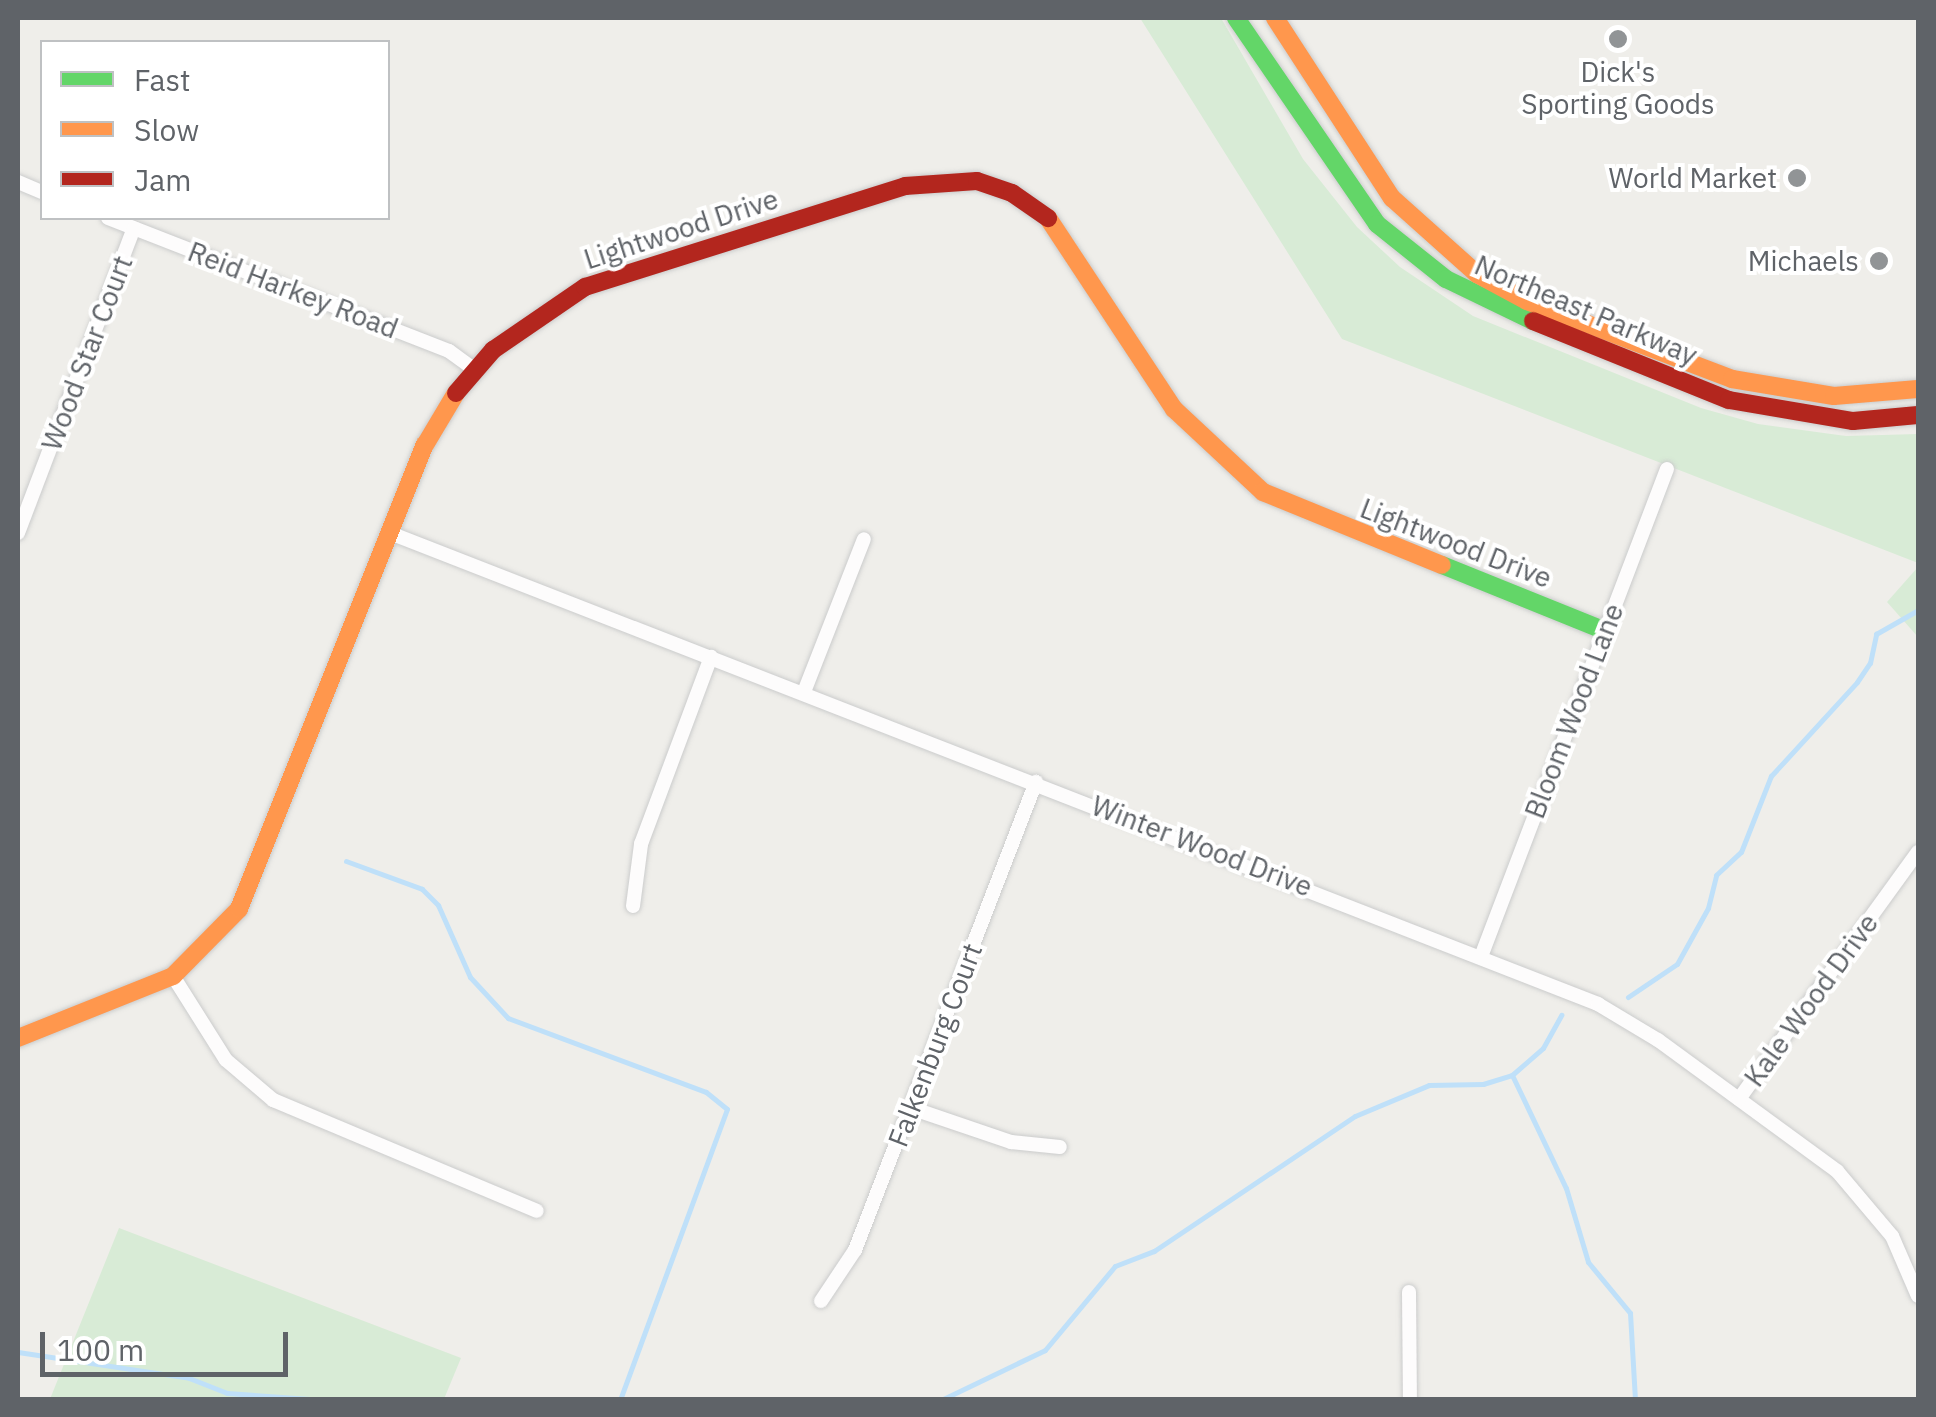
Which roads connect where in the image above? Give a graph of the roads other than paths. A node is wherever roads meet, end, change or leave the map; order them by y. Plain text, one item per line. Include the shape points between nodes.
1 (1236, 18) edge
2 (1275, 18) edge
3 (113, 220) edge
4 (134, 228) junction
5 (475, 370) junction
6 (1918, 390) edge
7 (1918, 415) edge
8 (1666, 469) dead end
9 (390, 532) junction
10 (18, 534) edge
11 (864, 539) dead end
12 (1605, 631) junction
13 (711, 657) junction
14 (804, 692) junction
15 (1036, 782) junction
16 (1918, 852) edge
17 (633, 906) dead end
18 (1482, 954) junction
19 (173, 976) junction
20 (18, 1038) edge
21 (1739, 1099) junction
22 (911, 1108) junction
23 (1060, 1147) dead end
24 (537, 1211) dead end
25 (1409, 1292) dead end
26 (1918, 1296) edge
27 (821, 1301) dead end
28 (1410, 1400) edge

1 - 7 street, Northeast Parkway via 1377,224 1474,296 1766,410 1853,421
2 - 6 street, Northeast Parkway via 1392,198 1477,274 1528,301 1732,378 1834,396
3 - 4 street, Reid Harkey Road
4 - 5 street, Reid Harkey Road via 448,350
4 - 10 street, Wood Star Court
5 - 9 street, Lightwood Drive via 436,424
5 - 12 street, Lightwood Drive via 540,313 610,278 905,186 977,181 1029,203 1062,234 1174,409 1263,492
8 - 12 street, Bloom Wood Lane
9 - 13 street, Winter Wood Drive
9 - 19 street, Lightwood Drive via 254,884 216,940
11 - 14 street
12 - 18 street, Bloom Wood Lane
13 - 14 street, Winter Wood Drive
13 - 17 street via 640,844
14 - 15 street, Winter Wood Drive
15 - 18 street, Winter Wood Drive
15 - 22 street, Falkenburg Court
16 - 21 street, Kale Wood Drive
18 - 21 street, Winter Wood Drive via 1610,1011
19 - 20 street, Lightwood Drive
19 - 24 street via 226,1060 273,1100
21 - 26 street, Winter Wood Drive via 1861,1196 1892,1236
22 - 23 street via 1011,1142
22 - 27 street, Falkenburg Court via 856,1250
25 - 28 street

